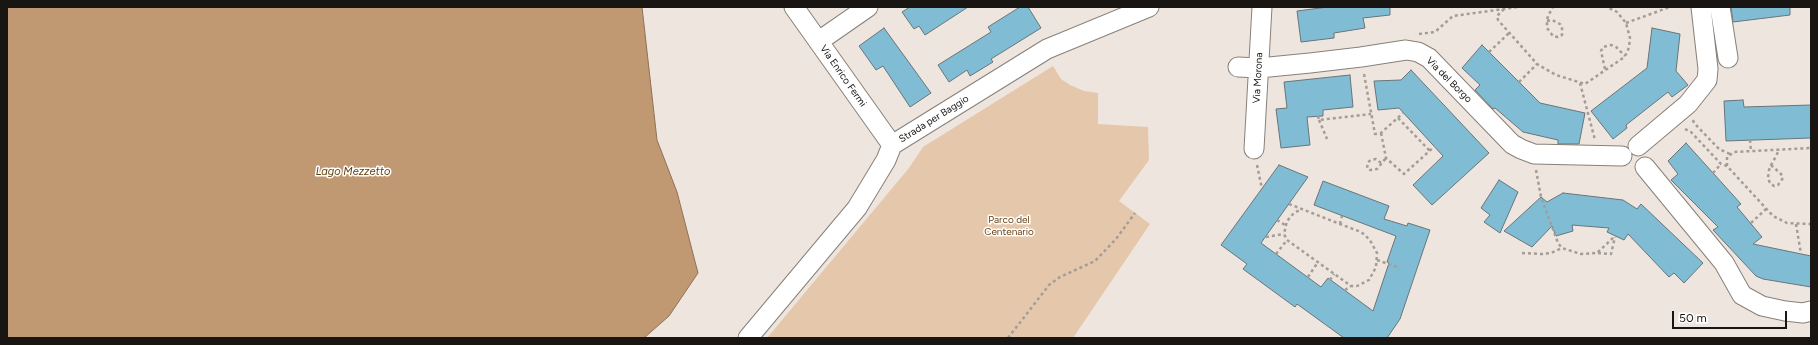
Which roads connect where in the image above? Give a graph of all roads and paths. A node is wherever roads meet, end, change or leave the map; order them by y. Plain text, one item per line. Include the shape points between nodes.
1 (794, 7) edge
2 (868, 7) edge
3 (1149, 7) edge
4 (1262, 7) edge
5 (1518, 7) edge
6 (1553, 7) edge
7 (1609, 7) edge
8 (1670, 7) edge
9 (1701, 7) edge
10 (1720, 7) edge
11 (1503, 8) edge
12 (1546, 21) junction
13 (1626, 23) junction
14 (1509, 33) junction
15 (1412, 35) dead end
16 (819, 41) junction
17 (1489, 52) dead end
18 (1624, 56) junction
19 (1361, 57) junction
20 (1728, 58) dead end
21 (1537, 64) junction
22 (1238, 67) dead end
23 (1259, 68) junction
24 (1606, 70) junction
25 (1519, 82) dead end
26 (1580, 82) junction
27 (1688, 104) junction
28 (1404, 113) dead end
29 (1371, 114) junction
30 (1318, 116) dead end
31 (1398, 118) junction
32 (1319, 120) junction
33 (1666, 122) junction
34 (1381, 133) junction
35 (1327, 139) dead end
36 (1750, 140) dead end
37 (892, 145) junction
38 (1435, 146) dead end
39 (1638, 146) junction
40 (1811, 148) edge
41 (1254, 149) joint
42 (1779, 150) junction
43 (1430, 151) junction
44 (1751, 151) junction
45 (1534, 154) junction
46 (1730, 154) junction
47 (1600, 156) junction
48 (1622, 156) junction
49 (1386, 158) junction
50 (1381, 163) junction
51 (1722, 164) junction
52 (1771, 165) junction
53 (1727, 166) junction
54 (1645, 167) junction
55 (1713, 172) dead end
56 (1262, 189) dead end
57 (1289, 204) dead end
58 (1302, 209) junction
59 (1766, 209) junction
60 (1135, 213) dead end
61 (1342, 216) dead end
62 (1277, 220) dead end
63 (1751, 223) dead end
64 (1340, 224) junction
65 (1796, 224) junction
66 (1285, 225) junction
67 (1811, 225) edge
68 (1284, 234) junction
69 (1266, 236) dead end
70 (1287, 240) junction
71 (1562, 248) junction
72 (1597, 252) junction
73 (1522, 253) dead end
74 (1276, 254) dead end
75 (1801, 254) dead end
76 (1377, 260) junction
77 (1318, 262) junction
78 (1400, 268) dead end
79 (1334, 274) junction
80 (1308, 277) dead end
81 (1330, 280) dead end
82 (1351, 286) junction
83 (1345, 290) dead end
84 (1811, 311) edge
85 (748, 338) edge
86 (1008, 338) edge

1 - 16 street, Via Enrico Fermi
2 - 16 street
3 - 37 street, Strada per Baggio via 1047,49
4 - 23 street, Via Morona
5 - 11 path
6 - 12 path
7 - 13 path
8 - 13 path
9 - 27 street via 1707,80
10 - 20 street
11 - 14 path via 1497,16
11 - 15 path via 1453,16 1435,32
12 - 12 path via 1550,33 1558,37 1562,35 1560,24 1552,20
13 - 18 path via 1630,38
14 - 17 path
14 - 21 path
16 - 37 street, Via Enrico Fermi
18 - 24 path
18 - 24 path via 1616,47 1603,47 1601,51
19 - 23 street, Via del Borgo
19 - 29 path
19 - 45 street, Via del Borgo via 1406,50 1418,52 1429,58 1512,144
21 - 25 path
21 - 26 path via 1556,75
22 - 23 street, Via del Borgo
23 - 41 street, Via Morona
24 - 26 path via 1585,84
26 - 47 path
27 - 33 street
27 - 46 path via 1692,110 1694,123 1719,149
28 - 31 path
29 - 32 path
29 - 34 path via 1375,134
30 - 32 path
31 - 34 path
31 - 43 path
32 - 35 path
33 - 39 street
33 - 51 path via 1691,132
34 - 49 path
36 - 44 path
37 - 85 street, Strada per Baggio via 857,208
38 - 43 path
39 - 48 street via 1630,146
39 - 54 street via 1648,154
40 - 42 path
41 - 56 path
42 - 44 path
42 - 52 path
43 - 49 path via 1404,174
44 - 46 path
45 - 47 street, Via del Borgo
45 - 71 path via 1541,197
46 - 53 path via 1726,161
47 - 48 street, Via del Borgo
48 - 54 street via 1624,164 1630,170 1638,171
49 - 50 path
50 - 50 path via 1373,171 1367,168 1371,160 1376,159
51 - 53 path
51 - 55 path
52 - 52 path via 1768,178 1774,186 1783,178
53 - 59 path
54 - 84 street via 1724,263 1742,295 1762,306 1803,313
57 - 58 path
58 - 64 path
58 - 66 path via 1290,216
59 - 63 path
59 - 65 path via 1781,220
60 - 86 path via 1116,239 1095,261 1060,277 1049,285
61 - 64 path
62 - 66 path
64 - 76 path via 1366,236 1372,242
65 - 67 path
65 - 75 path
66 - 68 path
68 - 69 path
68 - 70 path
70 - 74 path
70 - 77 path
71 - 72 path via 1581,254
71 - 73 path via 1551,253
72 - 72 path via 1610,254 1615,236 1606,244
76 - 78 path
76 - 82 path via 1370,280
77 - 79 path
77 - 80 path
79 - 81 path
79 - 82 path
82 - 83 path

